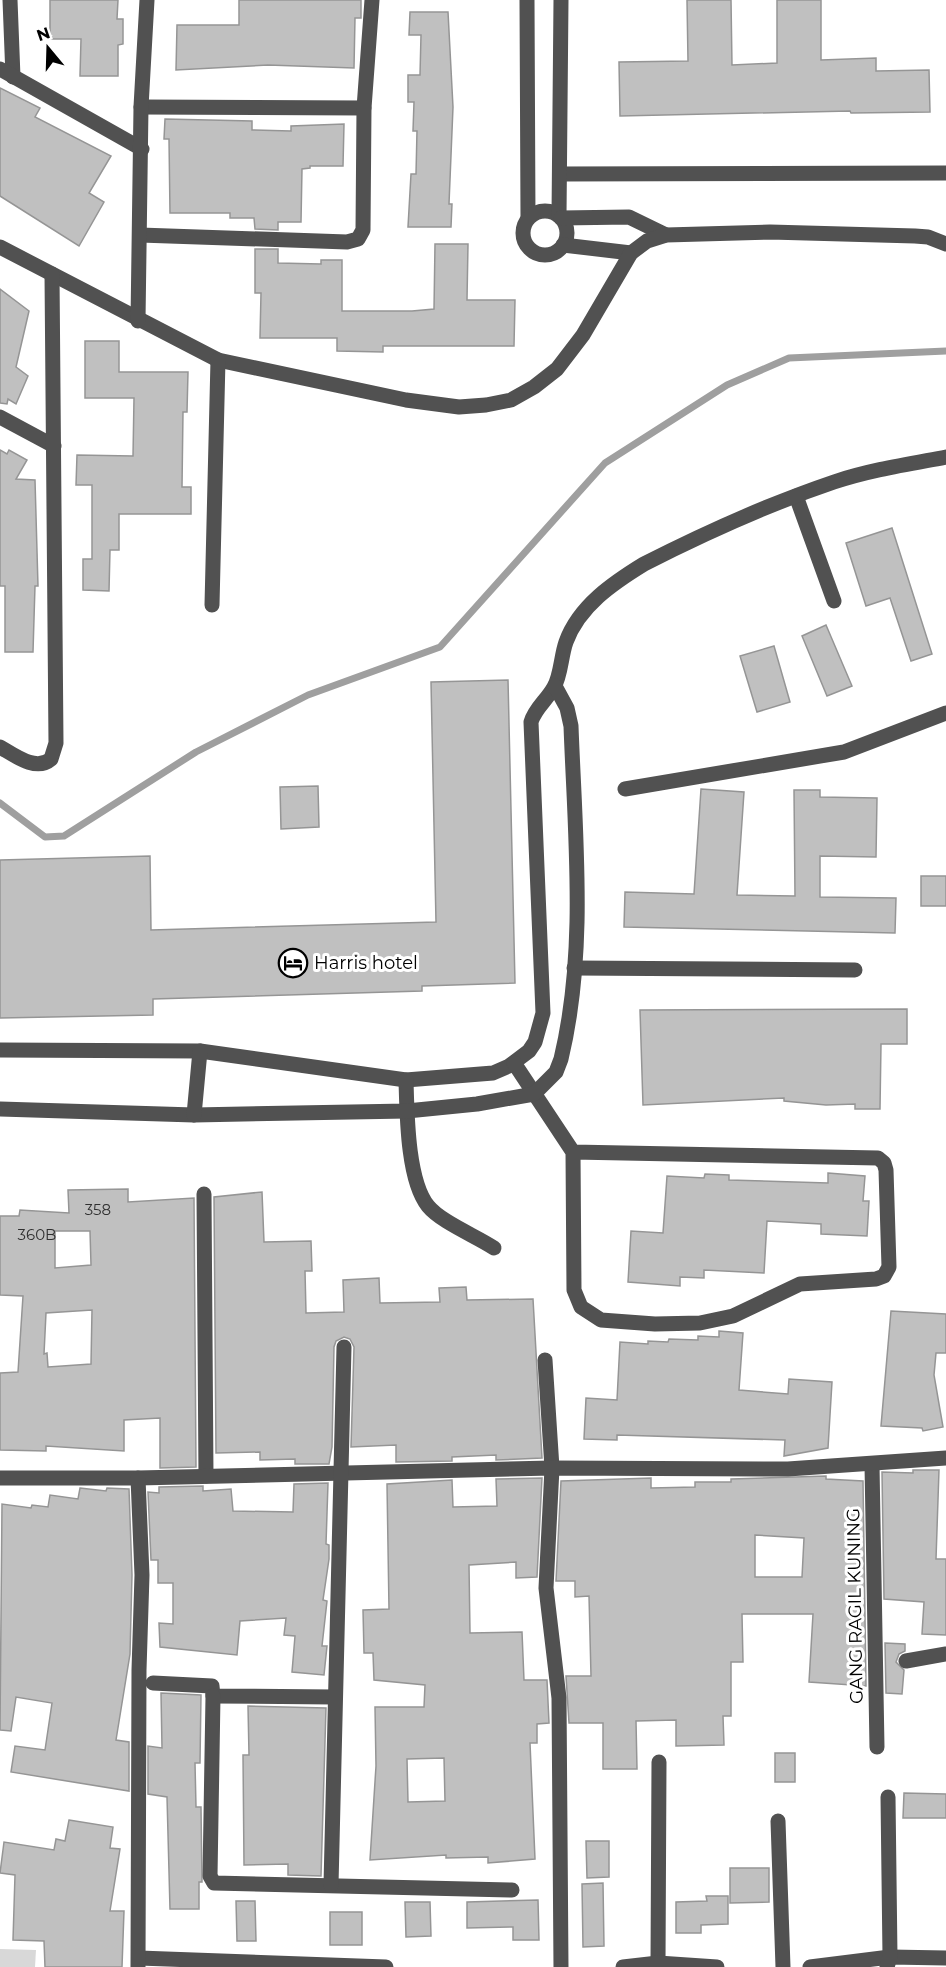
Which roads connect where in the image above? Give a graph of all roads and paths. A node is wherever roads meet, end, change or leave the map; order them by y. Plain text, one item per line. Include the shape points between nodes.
1 (10, 0) edge
2 (147, 0) edge
3 (372, 0) edge
4 (527, 0) edge
5 (561, 0) edge
6 (7, 73) edge
7 (141, 107) junction
8 (364, 108) junction
9 (142, 149) junction
10 (946, 173) edge
11 (560, 174) junction
12 (560, 217) junction
13 (528, 218) junction
14 (666, 235) junction
15 (140, 236) junction
16 (946, 244) edge
17 (563, 245) junction
18 (0, 247) edge
19 (631, 253) junction
20 (52, 274) junction
21 (138, 321) junction
22 (218, 360) junction
23 (0, 417) edge
24 (54, 446) junction
25 (946, 457) edge
26 (796, 496) junction
27 (834, 601) dead end
28 (212, 605) dead end
29 (555, 686) junction
30 (946, 713) edge
31 (0, 747) edge
32 (626, 789) dead end
33 (574, 968) junction
34 (855, 970) dead end
35 (0, 1050) edge
36 (200, 1051) junction
37 (514, 1063) junction
38 (406, 1080) junction
39 (534, 1094) junction
40 (0, 1109) edge
41 (407, 1111) junction
42 (194, 1115) junction
43 (573, 1152) junction
44 (204, 1194) dead end
45 (494, 1248) dead end
46 (344, 1347) dead end
47 (545, 1360) dead end
48 (946, 1458) edge
49 (872, 1465) junction
50 (552, 1468) junction
51 (340, 1473) junction
52 (206, 1476) junction
53 (0, 1478) edge
54 (138, 1478) junction
55 (946, 1654) edge
56 (906, 1661) dead end
57 (153, 1683) dead end
58 (213, 1696) junction
59 (334, 1697) junction
60 (877, 1747) dead end
61 (659, 1762) dead end
62 (888, 1797) dead end
63 (778, 1821) dead end
64 (331, 1885) junction
65 (512, 1890) dead end
66 (945, 1955) edge
67 (889, 1962) edge
68 (139, 1963) edge
69 (658, 1964) junction
70 (386, 1967) edge
71 (561, 1967) edge
72 (623, 1967) edge
73 (717, 1967) edge
74 (783, 1967) edge
75 (810, 1967) edge

1 - 6 street
2 - 7 street
3 - 8 street
4 - 13 street
5 - 11 street
6 - 9 street
7 - 8 street
7 - 9 street
8 - 15 street via 363,230 357,239 347,242
9 - 15 street
10 - 11 street
11 - 12 street
12 - 13 street via 541,211
12 - 14 street via 629,217
12 - 17 street via 567,231
13 - 17 street via 523,239 531,250 544,255
14 - 16 street via 770,232 915,236
14 - 19 street via 647,241
15 - 21 street
17 - 19 street
18 - 20 street
19 - 22 street via 584,334 557,369 511,400 459,407 406,400
20 - 21 street
20 - 24 street
21 - 22 street
22 - 28 street
23 - 24 street
24 - 31 street via 56,743 51,759 42,764 25,761
25 - 26 street via 836,481
26 - 27 street
26 - 29 street via 667,552 596,598 570,632
29 - 33 street via 571,726 576,878
29 - 37 street via 531,722 543,1013 535,1042
30 - 32 street via 844,752
33 - 34 street
33 - 39 street via 561,1059 556,1072
35 - 36 street
36 - 38 street
36 - 42 street
37 - 38 street via 493,1073
37 - 39 street
38 - 41 street
39 - 41 street
39 - 43 street
40 - 42 street
41 - 42 street
41 - 45 street via 418,1184 429,1207
43 - 43 street via 574,1290 581,1307 601,1320 655,1324 716,1321 800,1284 876,1279 884,1276 889,1267 886,1170 878,1158
44 - 52 street
46 - 51 street
47 - 50 street
48 - 49 street
49 - 50 street via 788,1469
49 - 60 street, GANG RAGIL KUNING
50 - 51 street
50 - 71 street via 546,1588 559,1698
51 - 52 street
51 - 59 street
52 - 54 street
53 - 54 street
54 - 68 street via 142,1575
55 - 56 street
57 - 58 street via 212,1686
58 - 59 street
58 - 64 street via 211,1879 222,1885
59 - 64 street
61 - 69 street
62 - 67 street
63 - 74 street
64 - 65 street
66 - 67 street
67 - 75 street
68 - 70 street
69 - 72 street
69 - 73 street

